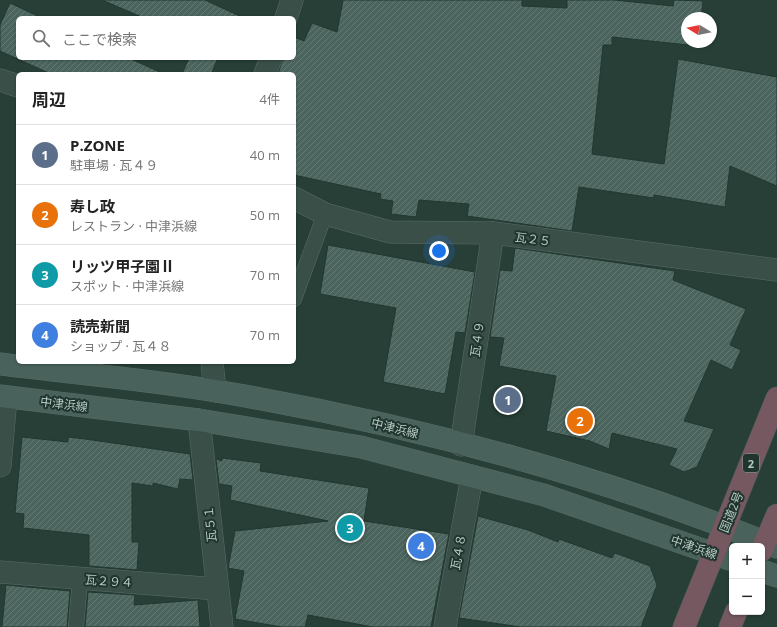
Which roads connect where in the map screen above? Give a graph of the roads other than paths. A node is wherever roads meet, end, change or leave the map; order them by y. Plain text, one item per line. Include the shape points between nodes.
1 (292, 0) edge
2 (287, 16) edge
3 (270, 60) edge
4 (266, 72) edge
5 (0, 80) edge
6 (16, 85) edge
7 (296, 199) edge
8 (325, 214) junction
9 (492, 233) junction
10 (777, 270) edge
11 (296, 294) edge
12 (0, 364) edge
13 (212, 364) edge
14 (215, 391) junction
15 (3, 397) edge
16 (777, 398) edge
17 (199, 420) junction
18 (462, 445) junction
19 (0, 466) edge
20 (472, 476) junction
21 (777, 514) edge
22 (725, 528) junction
23 (768, 546) edge
24 (723, 557) edge
25 (0, 572) edge
26 (765, 572) edge
27 (777, 576) edge
28 (80, 579) junction
29 (217, 589) junction
30 (735, 615) edge
31 (76, 627) edge
32 (222, 627) edge
33 (445, 627) edge
34 (684, 627) edge
35 (730, 627) edge

1 - 2 street
3 - 4 street
5 - 6 street
7 - 8 street, 瓦２５
8 - 9 street, 瓦２５ via 390,232
8 - 11 lane
9 - 10 street, 瓦２５
9 - 18 street, 瓦４９
12 - 14 street, 中津浜線
13 - 14 street
14 - 18 street, 中津浜線 via 366,421
15 - 17 street, 中津浜線
15 - 19 street
16 - 22 highway, 国道2号 / 2
17 - 20 street, 中津浜線 via 361,448
17 - 29 street, 瓦５１
18 - 22 street, 中津浜線 via 551,467
20 - 24 street, 中津浜線 via 544,495
20 - 33 street, 瓦４８
21 - 23 highway
22 - 23 street, 中津浜線
22 - 24 highway, 国道2号 / 2
24 - 34 highway, 国道2号 / 2
25 - 28 street, 瓦２９４
26 - 27 street
28 - 29 street, 瓦２９４
28 - 31 lane
29 - 32 street, 瓦５１
30 - 35 highway

